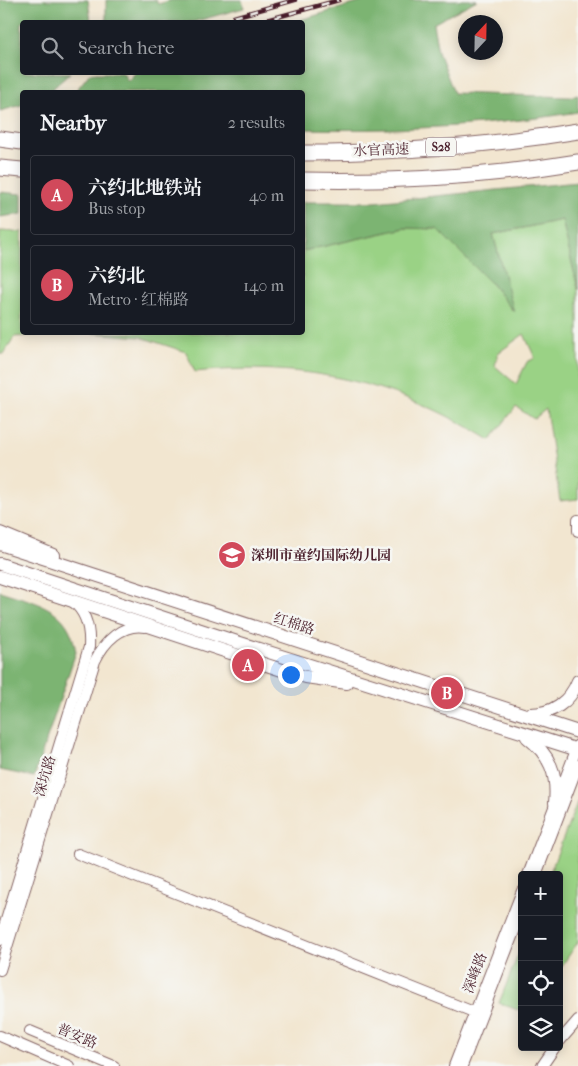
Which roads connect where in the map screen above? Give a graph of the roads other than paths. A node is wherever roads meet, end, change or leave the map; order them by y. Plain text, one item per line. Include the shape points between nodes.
1 (578, 131) edge
2 (0, 139) edge
3 (20, 142) edge
4 (305, 153) edge
5 (578, 162) edge
6 (0, 168) edge
7 (20, 170) edge
8 (305, 180) edge
9 (578, 521) edge
10 (578, 531) edge
11 (0, 533) edge
12 (0, 544) edge
13 (0, 564) edge
14 (88, 573) junction
15 (0, 576) edge
16 (70, 600) junction
17 (154, 628) junction
18 (578, 681) edge
19 (372, 685) junction
20 (524, 715) junction
21 (509, 728) junction
22 (578, 732) edge
23 (577, 748) edge
24 (578, 765) edge
25 (556, 803) junction
26 (78, 854) dead end
27 (530, 871) edge
28 (538, 871) edge
29 (518, 902) edge
30 (520, 916) edge
31 (0, 940) edge
32 (0, 970) edge
33 (478, 1014) junction
34 (578, 1020) edge
35 (30, 1031) dead end
36 (0, 1036) edge
37 (563, 1037) edge
38 (552, 1051) edge
39 (69, 1066) edge
40 (114, 1066) edge
41 (454, 1066) edge
42 (462, 1066) edge
43 (542, 1066) edge

1 - 4 highway, 水官高速 / S28 via 461,146
2 - 3 highway
5 - 8 highway, 水官高速 / S28 via 403,178
6 - 7 highway
9 - 10 street
11 - 14 main road
12 - 14 main road, 红棉路
13 - 19 main road
14 - 20 main road, 红棉路
15 - 16 main road
16 - 17 main road
16 - 31 street, 深坑路 via 78,606 87,623 89,648
17 - 19 main road via 306,677
17 - 32 street, 深坑路 via 141,626 118,633 100,649
18 - 20 main road via 560,706
19 - 21 main road
20 - 22 main road, 红棉路
21 - 23 main road
21 - 25 main road via 539,747 549,759 555,772
23 - 25 street
24 - 28 street
25 - 27 street
26 - 33 street
29 - 33 street, 深峰路
30 - 33 street, 深峰路
33 - 41 street, 深峰路
33 - 42 street, 深峰路
34 - 37 street
35 - 40 street, 普安路
36 - 39 street
38 - 43 street

